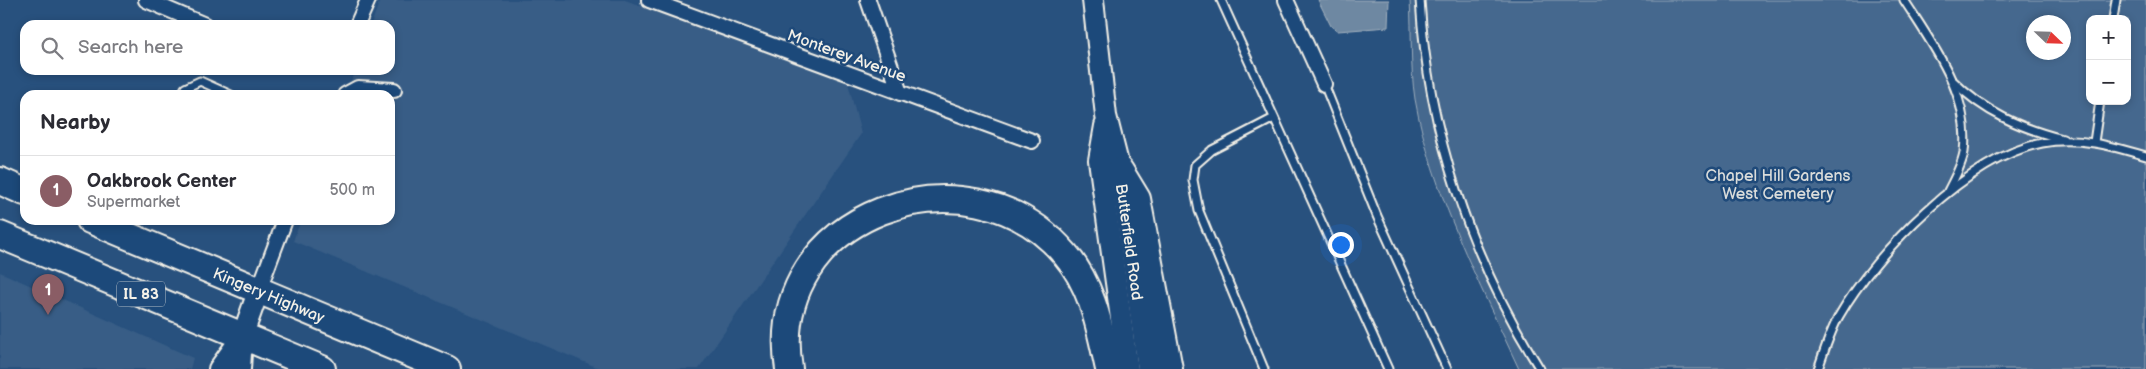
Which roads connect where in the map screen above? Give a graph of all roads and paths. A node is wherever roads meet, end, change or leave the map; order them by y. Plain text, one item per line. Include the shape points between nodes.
1 (146, 0) edge
2 (368, 0) edge
3 (650, 0) edge
4 (868, 0) edge
5 (1093, 0) edge
6 (1221, 0) edge
7 (1286, 0) edge
8 (1420, 0) edge
9 (1904, 0) edge
10 (2116, 0) edge
11 (2114, 15) edge
12 (193, 20) edge
13 (359, 20) edge
14 (1951, 78) junction
15 (1324, 84) joint
16 (184, 90) edge
17 (220, 90) edge
18 (354, 90) edge
19 (394, 90) dead end
20 (900, 94) junction
21 (2099, 105) edge
22 (1106, 116) junction
23 (1274, 118) junction
24 (2069, 140) junction
25 (1032, 141) dead end
26 (2094, 142) junction
27 (2146, 156) edge
28 (1120, 171) junction
29 (0, 181) edge
30 (20, 190) edge
31 (1947, 194) junction
32 (102, 225) edge
33 (283, 225) edge
34 (0, 235) edge
35 (258, 292) junction
36 (242, 337) junction
37 (219, 369) edge
38 (240, 369) edge
39 (322, 369) edge
40 (447, 369) edge
41 (789, 369) edge
42 (1109, 369) edge
43 (1128, 369) edge
44 (1148, 369) edge
45 (1169, 369) edge
46 (1264, 369) edge
47 (1388, 369) edge
48 (1447, 369) edge
49 (1540, 369) edge
50 (1818, 369) edge

1 - 12 street
2 - 13 street
3 - 20 street, Monterey Avenue
4 - 20 street
5 - 22 main road, Butterfield Road
6 - 23 lane
7 - 15 street
8 - 49 lane via 1426,68 1445,154 1459,198 1476,248 1498,295
9 - 14 lane
10 - 11 lane
14 - 24 lane via 1971,99 1997,115 2029,131
14 - 31 lane via 1964,115 1964,152
15 - 48 lane via 1377,216
16 - 17 lane via 200,81
18 - 19 street
20 - 25 street, Monterey Avenue
21 - 26 lane
22 - 28 main road, Butterfield Road
22 - 43 main road, Butterfield Road via 1099,160
23 - 46 lane via 1212,150 1195,165 1193,180 1199,211
23 - 47 lane
24 - 26 lane
24 - 31 lane via 2042,143 2011,153 1984,166
26 - 27 lane
28 - 44 main road, Butterfield Road
28 - 45 highway via 1137,199
29 - 30 highway
31 - 50 lane via 1894,244 1863,281 1839,317
32 - 35 highway, Kingery Highway
33 - 35 street
34 - 36 highway, IL 83
35 - 36 main road
35 - 40 highway, Kingery Highway
36 - 37 main road
36 - 38 main road
36 - 39 highway, IL 83
41 - 42 highway via 789,321 796,293 811,265 855,223 905,202 937,198 968,200 1004,210 1031,223 1065,253 1087,286

